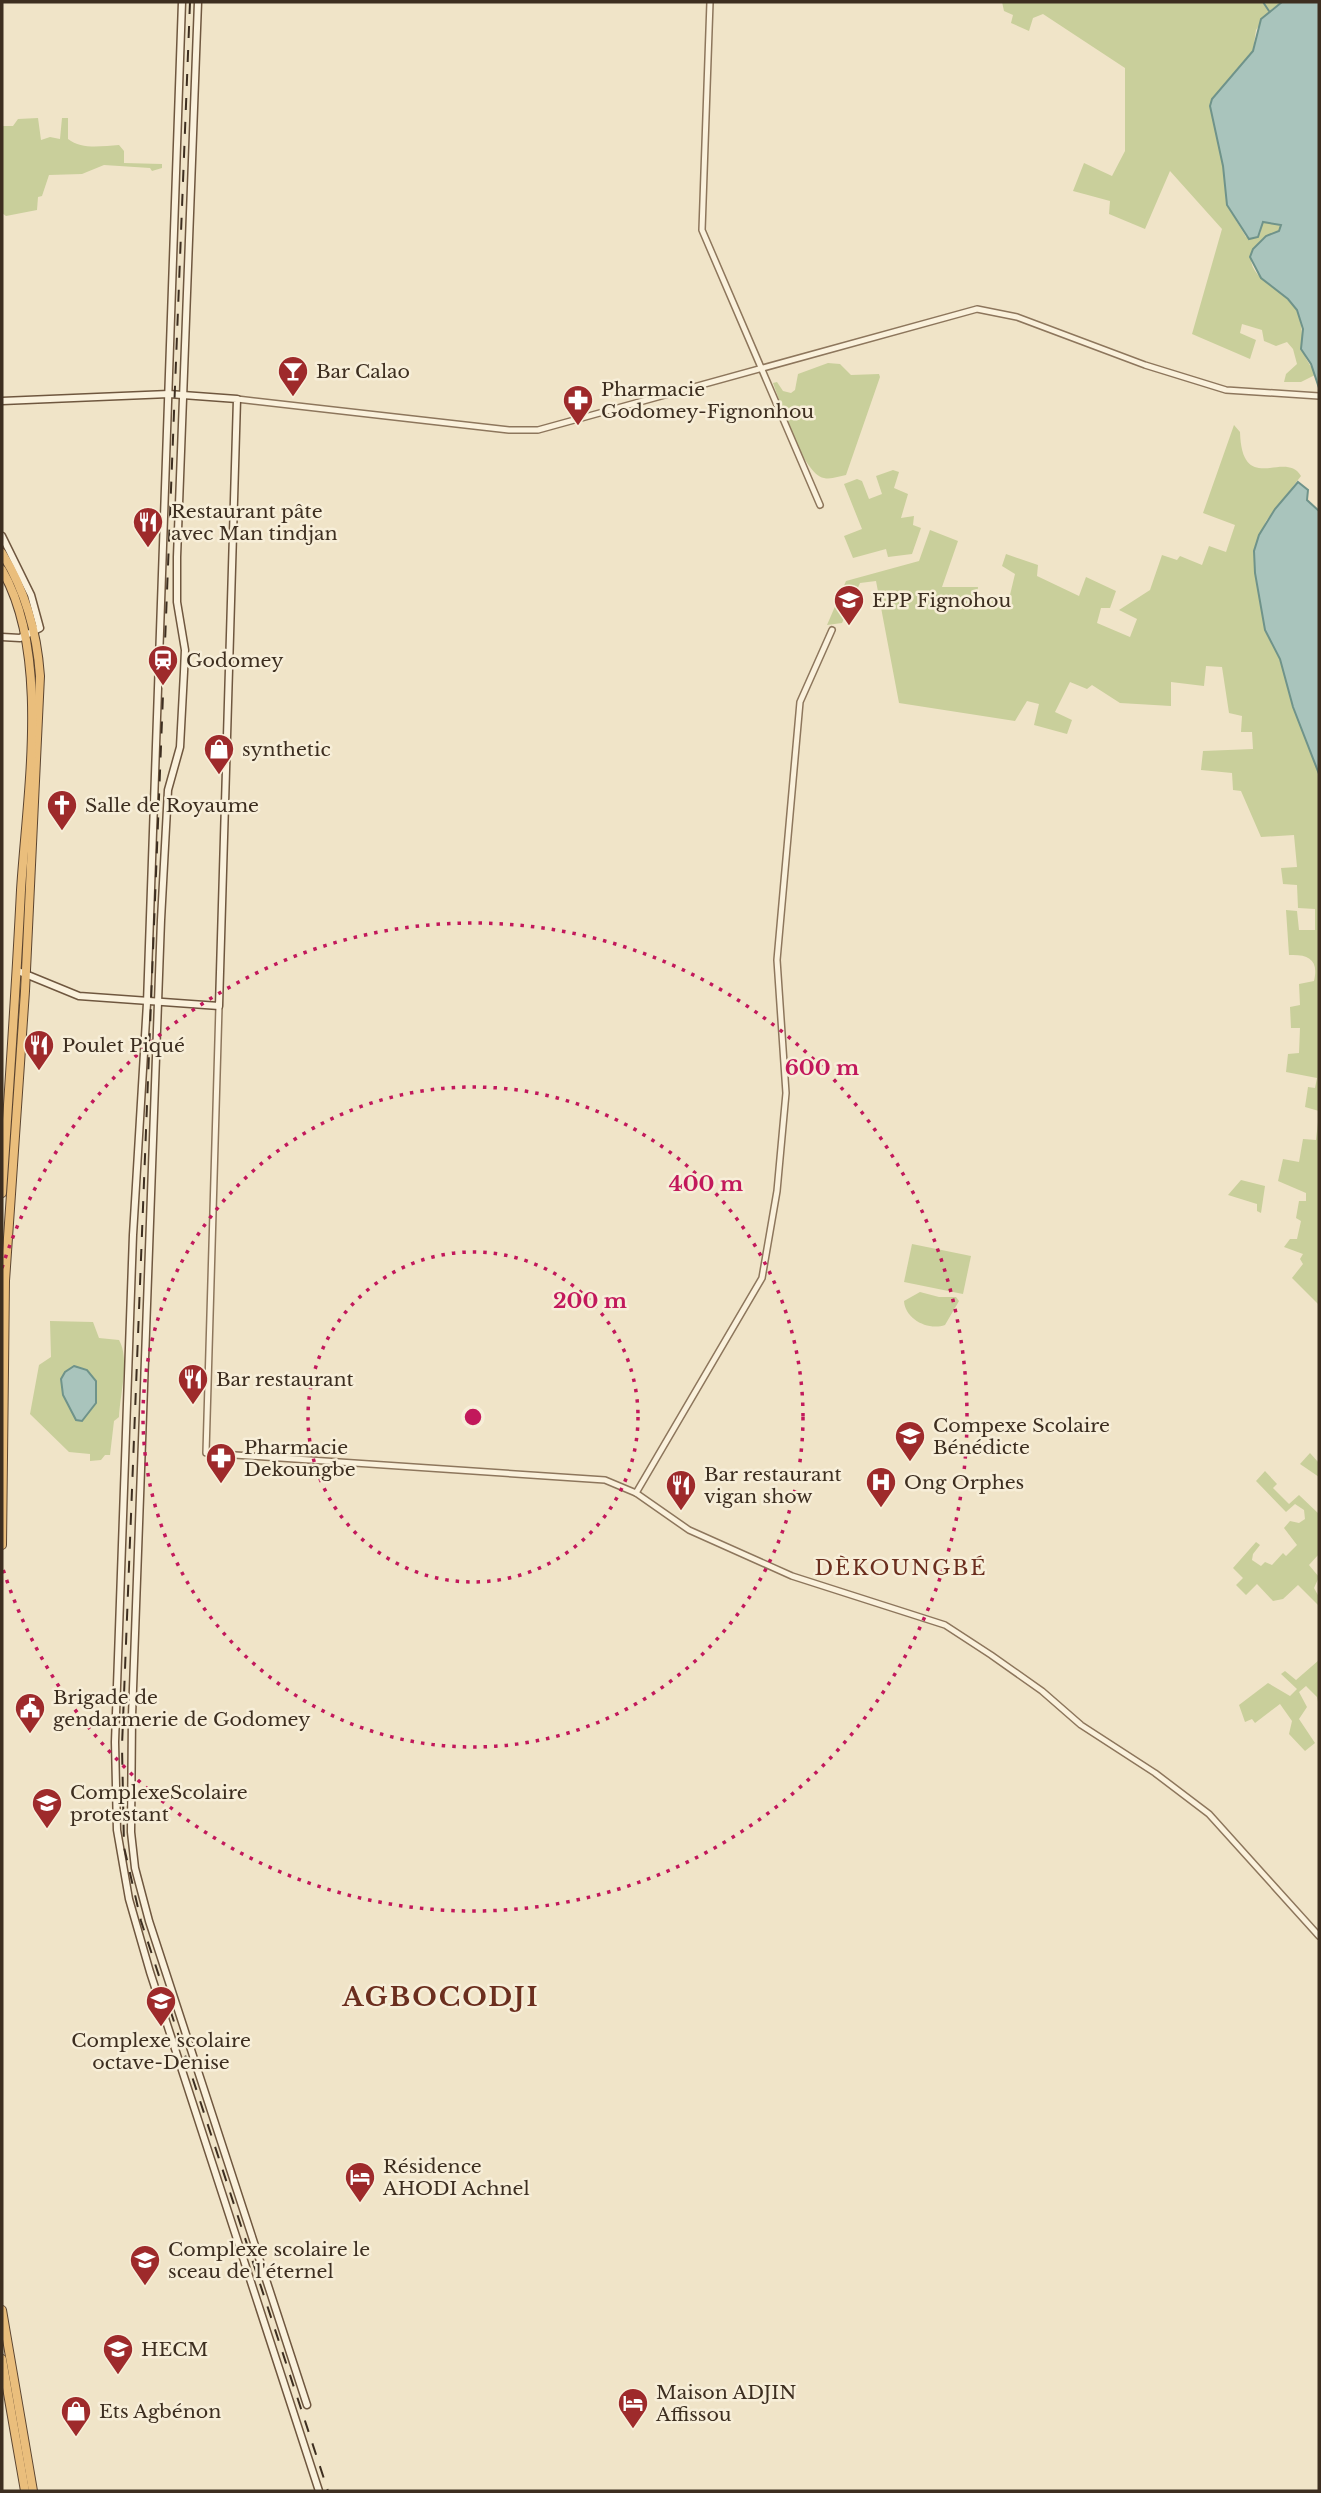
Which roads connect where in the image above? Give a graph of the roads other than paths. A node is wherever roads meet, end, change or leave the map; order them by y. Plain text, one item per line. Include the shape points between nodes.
1 (182, 2) edge
2 (198, 2) edge
3 (710, 2) edge
4 (760, 370) junction
5 (169, 394) junction
6 (185, 395) junction
7 (1319, 396) edge
8 (237, 399) junction
9 (2, 401) edge
10 (820, 505) dead end
11 (2, 536) edge
12 (2, 553) edge
13 (2, 570) edge
14 (832, 630) dead end
15 (34, 631) junction
16 (2, 637) edge
17 (22, 973) junction
18 (146, 1003) junction
19 (158, 1003) junction
20 (219, 1006) junction
21 (2, 1193) edge
22 (636, 1493) junction
23 (2, 1545) edge
24 (1319, 1936) edge
25 (2, 2310) edge
26 (2, 2358) edge
27 (307, 2405) dead end
28 (25, 2491) edge
29 (33, 2491) edge
30 (319, 2491) edge

1 - 5 main road
2 - 6 main road
3 - 4 street via 702,230
4 - 7 street via 987,308 1226,390
4 - 8 street via 557,426 523,431
4 - 10 street
5 - 6 main road
5 - 9 main road
5 - 18 main road
6 - 8 main road
6 - 19 main road via 177,602 184,672 180,747 168,790
8 - 20 main road
11 - 15 main road via 31,595
12 - 15 highway
13 - 15 highway
14 - 22 street via 800,702 777,960 786,1093 777,1191 762,1279
15 - 16 main road
15 - 17 highway
17 - 18 main road via 79,996
17 - 21 highway
17 - 23 highway via 5,1282
18 - 19 main road
18 - 30 main road via 115,1742 117,1830 129,1899 150,1972
19 - 20 main road
19 - 27 main road via 131,1832 149,1921
20 - 22 street via 206,1453 580,1476 605,1479
22 - 24 street via 690,1530 792,1576 944,1625 991,1655 1042,1690 1091,1733 1156,1773 1209,1814
25 - 29 highway
26 - 28 highway

